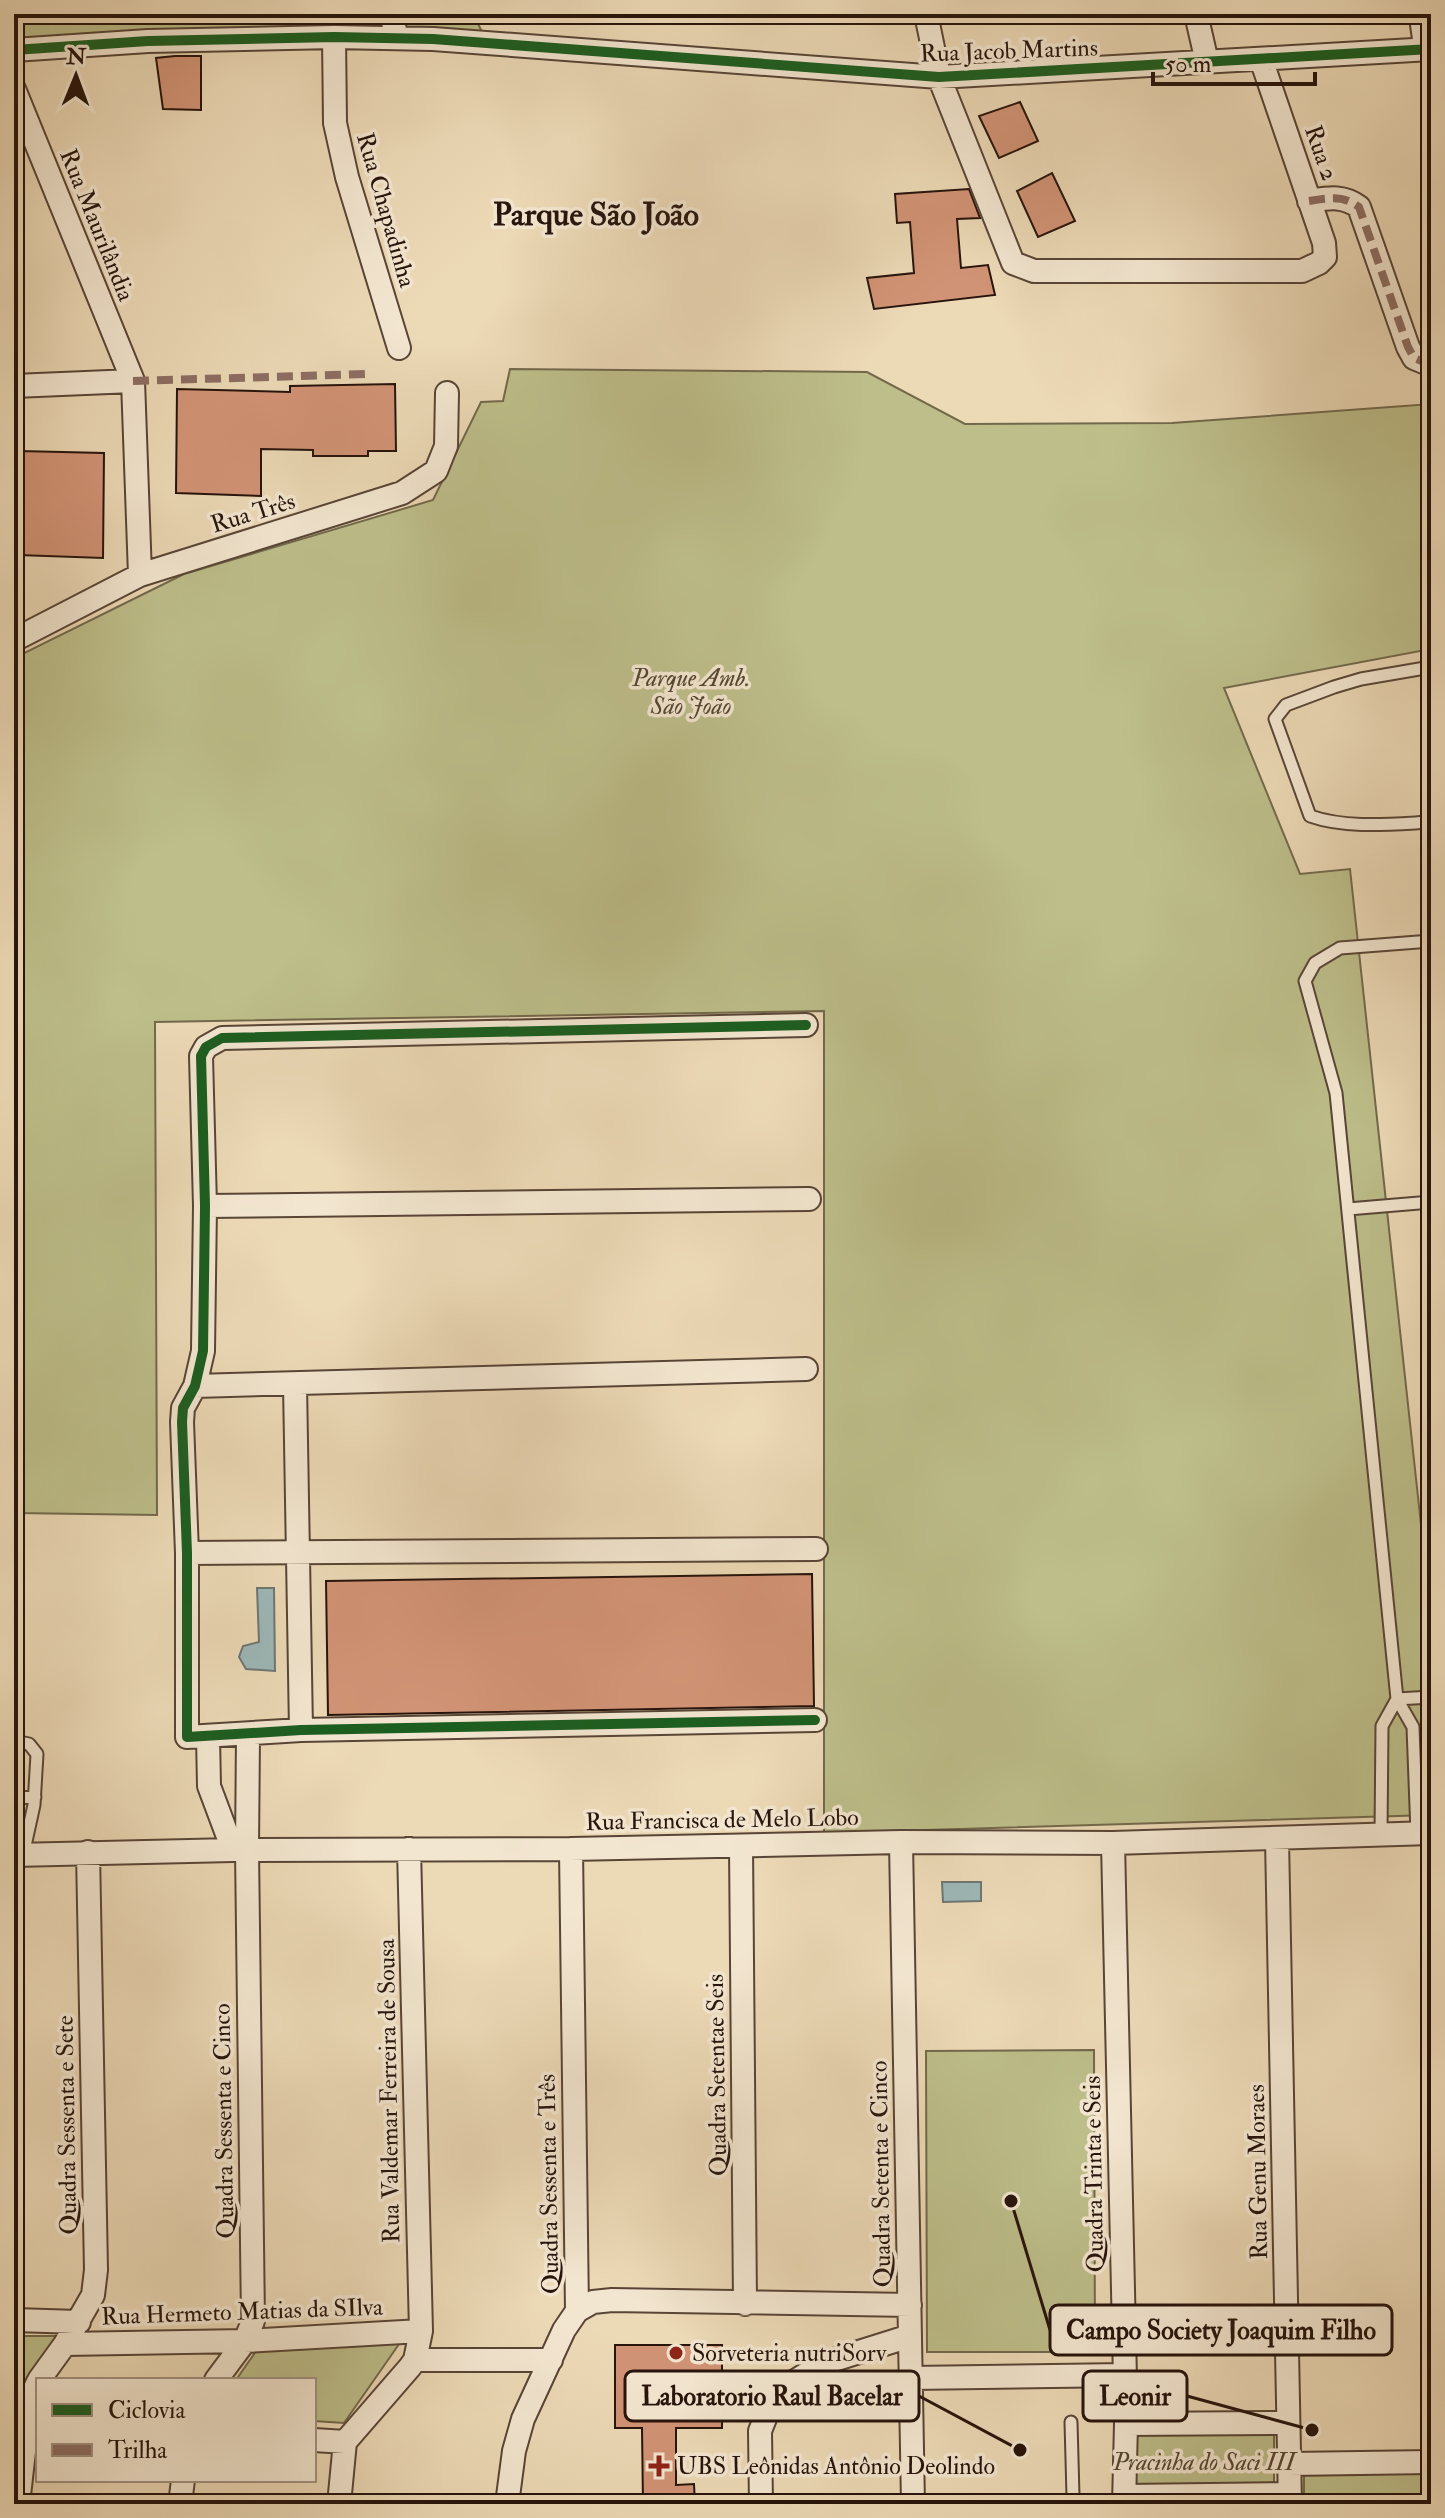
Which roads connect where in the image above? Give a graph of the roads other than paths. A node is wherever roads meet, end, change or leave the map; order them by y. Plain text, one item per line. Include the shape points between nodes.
1 (391, 14) edge
2 (926, 14) edge
3 (1196, 14) edge
4 (1415, 14) edge
5 (334, 37) junction
6 (397, 38) junction
7 (14, 50) edge
8 (1426, 50) edge
9 (1261, 59) junction
10 (1207, 62) junction
11 (939, 77) junction
12 (14, 89) edge
13 (1309, 201) junction
14 (399, 348) dead end
15 (1431, 365) edge
16 (133, 381) junction
17 (14, 386) edge
18 (447, 393) dead end
19 (140, 575) junction
20 (14, 640) edge
21 (1431, 667) edge
22 (1431, 822) edge
23 (1431, 941) edge
24 (806, 1025) dead end
25 (809, 1199) dead end
26 (1431, 1202) edge
27 (205, 1206) junction
28 (1348, 1209) junction
29 (806, 1369) dead end
30 (295, 1384) junction
31 (195, 1386) junction
32 (816, 1549) dead end
33 (297, 1552) junction
34 (187, 1553) junction
35 (1431, 1697) edge
36 (1397, 1699) junction
37 (815, 1720) dead end
38 (301, 1730) junction
39 (248, 1735) junction
40 (208, 1736) junction
41 (14, 1741) edge
42 (35, 1797) junction
43 (14, 1798) edge
44 (1424, 1833) edge
45 (1381, 1834) junction
46 (1277, 1839) junction
47 (901, 1842) junction
48 (1113, 1843) junction
49 (741, 1846) junction
50 (409, 1849) junction
51 (571, 1849) junction
52 (240, 1850) junction
53 (88, 1852) junction
54 (18, 1855) edge
55 (745, 2304) junction
56 (910, 2305) junction
57 (577, 2311) junction
58 (14, 2320) edge
59 (79, 2322) junction
60 (421, 2331) junction
61 (910, 2336) junction
62 (245, 2341) junction
63 (65, 2344) junction
64 (415, 2360) junction
65 (551, 2360) junction
66 (1125, 2375) junction
67 (39, 2378) edge
68 (217, 2378) edge
69 (911, 2378) junction
70 (30, 2390) edge
71 (1071, 2422) dead end
72 (1288, 2423) junction
73 (1126, 2424) junction
74 (316, 2440) edge
75 (345, 2442) junction
76 (1431, 2462) edge
77 (1289, 2464) junction
78 (183, 2482) edge
79 (1290, 2499) edge
80 (1124, 2500) edge
81 (18, 2504) edge
82 (180, 2504) edge
83 (339, 2504) edge
84 (507, 2504) edge
85 (761, 2504) edge
86 (913, 2504) edge
87 (1084, 2504) edge

1 - 6 street
2 - 11 street
3 - 10 street
4 - 8 lane
5 - 6 street, Rua Jacob Martins
5 - 7 street, Rua Jacob Martins
5 - 14 street, Rua Chapadinha via 335,123
6 - 11 street, Rua Jacob Martins
8 - 9 street, Rua Jacob Martins
9 - 10 street, Rua Jacob Martins
9 - 13 street, Rua 2
10 - 11 street, Rua Jacob Martins
11 - 13 street, Rua 2 via 1013,263 1022,268 1302,271 1325,257
12 - 16 street, Rua Maurilândia
13 - 15 street via 1338,197 1359,207 1408,347 1414,358
16 - 17 street
16 - 19 street
18 - 19 street, Rua Três via 446,446 436,471 402,493
19 - 20 street, Rua Três
21 - 22 lane via 1334,687 1286,705 1275,719 1310,816 1389,825
23 - 28 lane via 1340,948 1315,963 1305,981 1336,1093
24 - 27 street via 222,1038 201,1056
25 - 27 street
26 - 28 lane
27 - 31 street via 203,1351
28 - 36 lane
29 - 30 street
30 - 31 street
30 - 33 street
31 - 34 street via 182,1422
32 - 33 street
33 - 34 street
33 - 38 street
34 - 40 street via 187,1737
35 - 36 lane
36 - 44 lane via 1413,1727
36 - 45 lane via 1382,1726
37 - 38 street
38 - 39 street
39 - 40 street
39 - 52 street, Quadra Sessenta e Cinco
40 - 52 street via 209,1786
41 - 42 lane via 29,1744 37,1754
42 - 43 lane
42 - 54 lane
44 - 45 street, Rua Francisca de Melo Lobo
45 - 46 street, Rua Francisca de Melo Lobo
46 - 48 street, Rua Francisca de Melo Lobo
46 - 72 street, Rua Genu Moraes
47 - 48 street, Rua Francisca de Melo Lobo
47 - 49 street, Rua Francisca de Melo Lobo
47 - 56 street, Quadra Setenta e Cinco
48 - 66 street, Quadra Trinta e Seis
49 - 51 street, Rua Francisca de Melo Lobo
49 - 55 street, Quadra Setentae Seis
50 - 51 street, Rua Francisca de Melo Lobo
50 - 52 street, Rua Francisca de Melo Lobo
50 - 60 street, Rua Valdemar Ferreira de Sousa
51 - 57 street, Quadra Sessenta e Três
52 - 53 street, Rua Francisca de Melo Lobo
52 - 62 street, Quadra Sessenta e Cinco via 253,2321
53 - 54 street, Rua Francisca de Melo Lobo
53 - 59 street, Quadra Sessenta e Sete via 96,2270 93,2295
55 - 56 street
55 - 57 street via 612,2300
56 - 61 street, Quadra Setenta e Cinco
57 - 65 street, Quadra Sessenta e Três
58 - 59 street
59 - 63 street, Quadra Sessenta e Sete
60 - 62 street, Rua Hermeto Matias da SIlva
60 - 64 street, Rua Valdemar Ferreira de Sousa
61 - 69 street, Quadra Setenta e Cinco
61 - 85 street via 824,2363 795,2381 768,2411 760,2431
62 - 63 street, Rua Hermeto Matias da SIlva
62 - 68 street, Quadra Sessenta e Cinco
63 - 67 street, Quadra Sessenta e Sete
64 - 65 street
64 - 75 street
65 - 84 street, Quadra Sessenta e Três via 523,2419
66 - 69 street
66 - 73 street, Quadra Trinta e Seis
69 - 86 street, Quadra Setenta e Cinco
70 - 81 street, Quadra Sessenta e Sete
71 - 87 lane via 1073,2496
72 - 73 street
72 - 77 street, Rua Genu Moraes
73 - 80 street, Quadra Trinta e Seis
74 - 75 street
75 - 83 street
76 - 77 street
77 - 79 street, Rua Genu Moraes
78 - 82 street
79 - 80 street

